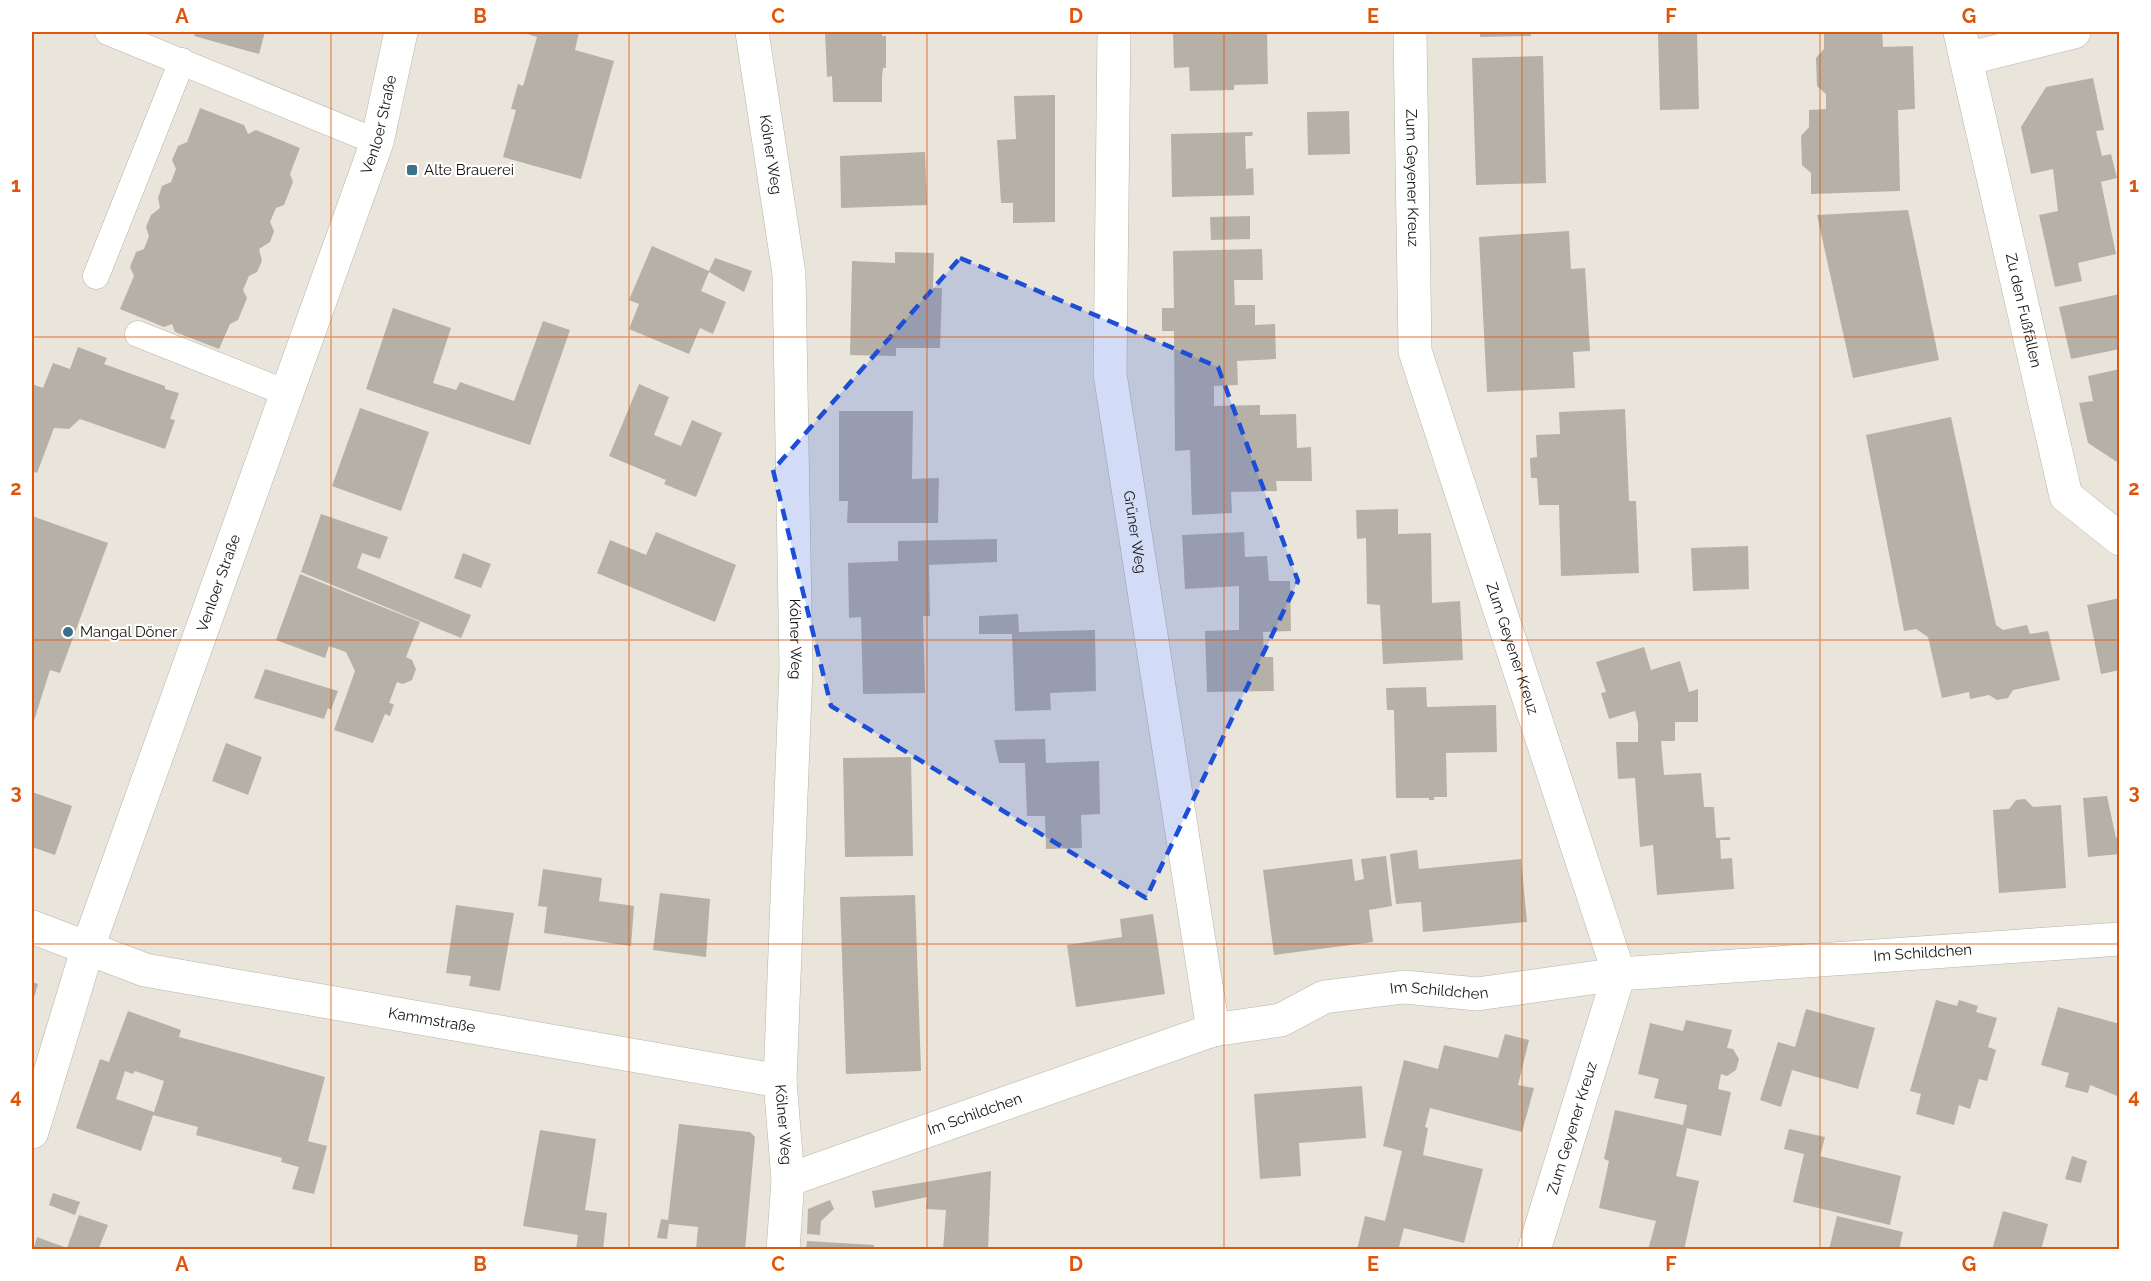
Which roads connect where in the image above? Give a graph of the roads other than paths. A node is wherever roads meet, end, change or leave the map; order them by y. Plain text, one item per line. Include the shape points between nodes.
1 (108, 32) edge
2 (401, 32) edge
3 (752, 32) edge
4 (1114, 32) edge
5 (1410, 32) edge
6 (2074, 32) edge
7 (1963, 45) edge
8 (182, 61) junction
9 (377, 142) junction
10 (96, 276) dead end
11 (138, 334) dead end
12 (287, 393) junction
13 (2120, 539) edge
14 (32, 927) edge
15 (2120, 939) edge
16 (88, 947) junction
17 (1619, 974) junction
18 (1213, 1029) junction
19 (780, 1081) junction
20 (32, 1132) edge
21 (788, 1180) junction
22 (783, 1250) edge
23 (1534, 1250) edge

1 - 8 lane
2 - 9 street, Venloer Straße
3 - 19 street, Kölner Weg via 789,274 796,668
4 - 18 street, Grüner Weg via 1110,374
5 - 17 street, Zum Geyener Kreuz via 1415,351
6 - 7 street, Zu den Fußfällen
7 - 13 street, Zu den Fußfällen via 2066,496
8 - 9 lane
8 - 10 lane
9 - 12 street, Venloer Straße
11 - 12 lane
12 - 16 street, Venloer Straße
14 - 16 street, Kammstraße
15 - 17 street, Im Schildchen
16 - 19 street, Kammstraße via 145,970
16 - 20 street, Venloer Straße
17 - 18 street, Im Schildchen via 1477,994 1404,987 1324,997 1281,1020
17 - 23 street, Zum Geyener Kreuz
18 - 21 street, Im Schildchen
19 - 21 street, Kölner Weg
21 - 22 street, Kölner Weg

